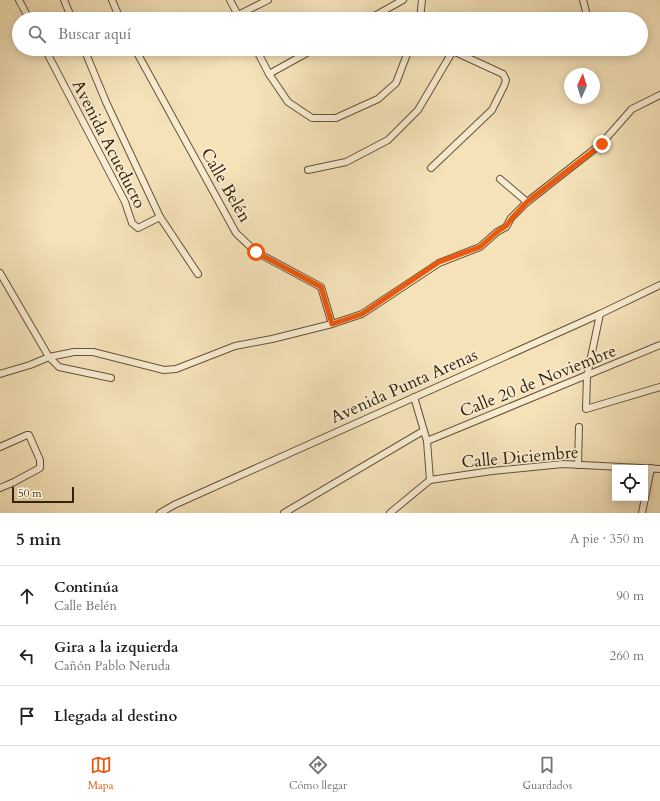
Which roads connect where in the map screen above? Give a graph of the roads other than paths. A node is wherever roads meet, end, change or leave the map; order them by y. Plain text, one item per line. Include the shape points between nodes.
1 (19, 0) edge
2 (64, 0) edge
3 (112, 0) edge
4 (230, 0) edge
5 (268, 0) edge
6 (403, 0) edge
7 (422, 0) edge
8 (583, 0) edge
9 (25, 12) edge
10 (69, 12) edge
11 (117, 12) edge
12 (236, 12) edge
13 (248, 12) edge
14 (382, 12) edge
15 (421, 12) edge
16 (586, 12) edge
17 (49, 56) edge
18 (87, 56) edge
19 (139, 56) edge
20 (260, 56) edge
21 (301, 56) edge
22 (406, 56) edge
23 (450, 56) edge
24 (466, 56) edge
25 (269, 74) junction
26 (658, 98) edge
27 (431, 168) dead end
28 (308, 170) dead end
29 (500, 178) dead end
30 (527, 202) junction
31 (160, 217) junction
32 (0, 273) edge
33 (198, 274) dead end
34 (660, 284) edge
35 (600, 314) junction
36 (332, 324) junction
37 (660, 345) edge
38 (49, 357) junction
39 (0, 374) edge
40 (587, 376) junction
41 (111, 378) dead end
42 (660, 387) edge
43 (414, 397) junction
44 (579, 427) dead end
45 (423, 431) junction
46 (427, 442) junction
47 (0, 447) edge
48 (578, 465) junction
49 (652, 468) junction
50 (660, 469) edge
51 (430, 480) junction
52 (0, 488) edge
53 (174, 505) junction
54 (286, 512) edge
55 (160, 513) edge
56 (177, 513) edge
57 (390, 513) edge
58 (642, 513) edge

1 - 9 street
2 - 10 street
3 - 11 street
4 - 12 street
5 - 13 street
6 - 14 street
7 - 15 street
8 - 16 street
17 - 31 street, Avenida Acueducto via 125,202 132,223 138,228
18 - 31 street
19 - 36 street, Calle Belén via 236,233 256,252 321,287
20 - 25 street
21 - 25 street
22 - 25 street via 396,83 378,99 336,118 312,118 288,102
23 - 28 street via 418,110 388,140 346,162
24 - 27 street via 503,74 506,80 492,110
26 - 30 street via 632,109 602,144
29 - 30 street
30 - 36 street via 506,226 480,247 439,262 362,314
31 - 33 street
32 - 38 street
34 - 35 street, Avenida Punta Arenas
35 - 40 street
35 - 43 street, Avenida Punta Arenas
36 - 38 street via 236,346 176,369 164,370 93,352 74,352
37 - 40 street, Calle 20 de Noviembre
38 - 39 street via 30,366
38 - 41 street via 59,368
40 - 42 street via 586,409
40 - 46 street, Calle 20 de Noviembre
43 - 45 street
43 - 53 street, Avenida Punta Arenas
44 - 48 street
45 - 46 street
45 - 54 street
46 - 51 street
47 - 52 street via 29,436 40,468
48 - 49 street, Calle Diciembre
48 - 51 street, Calle Diciembre via 563,464 492,471
49 - 50 street, Calle Diciembre
49 - 58 street
51 - 57 street
53 - 55 street, Avenida Punta Arenas
53 - 56 street

